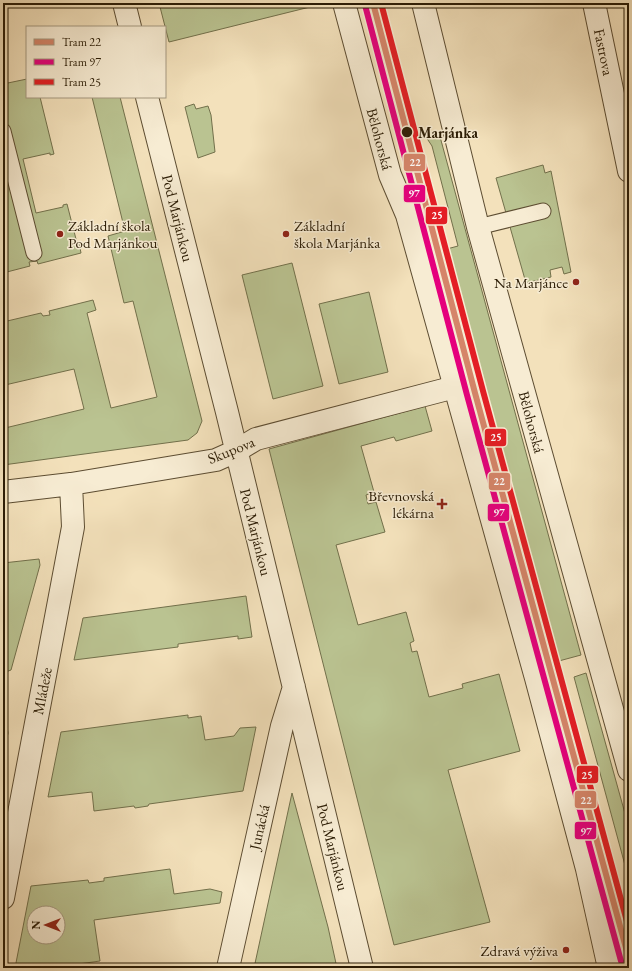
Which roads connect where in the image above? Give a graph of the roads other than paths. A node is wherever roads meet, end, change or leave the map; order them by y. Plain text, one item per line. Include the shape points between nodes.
1 (124, 3) edge
2 (344, 3) edge
3 (423, 3) edge
4 (594, 3) edge
5 (130, 26) edge
6 (147, 98) edge
7 (3, 131) edge
8 (629, 171) edge
9 (543, 211) dead end
10 (478, 227) junction
11 (34, 253) dead end
12 (455, 387) junction
13 (236, 451) junction
14 (71, 484) junction
15 (3, 492) edge
16 (294, 687) junction
17 (629, 770) edge
18 (3, 898) edge
19 (228, 968) edge
20 (362, 968) edge
21 (609, 968) edge

1 - 5 street
2 - 12 street, Bělohorská via 390,175 407,215
3 - 10 street, Bělohorská
4 - 8 street, Fastrova
6 - 13 street, Pod Marjánkou
7 - 11 lane
9 - 10 lane
10 - 17 street, Bělohorská
12 - 13 street, Skupova via 256,439
12 - 21 street, Bělohorská via 588,869
13 - 14 street, Skupova via 216,460
13 - 16 street, Pod Marjánkou
14 - 15 street, Skupova
14 - 18 street, Mládeže via 72,527
16 - 19 street, Junácká via 282,726
16 - 20 street, Pod Marjánkou

